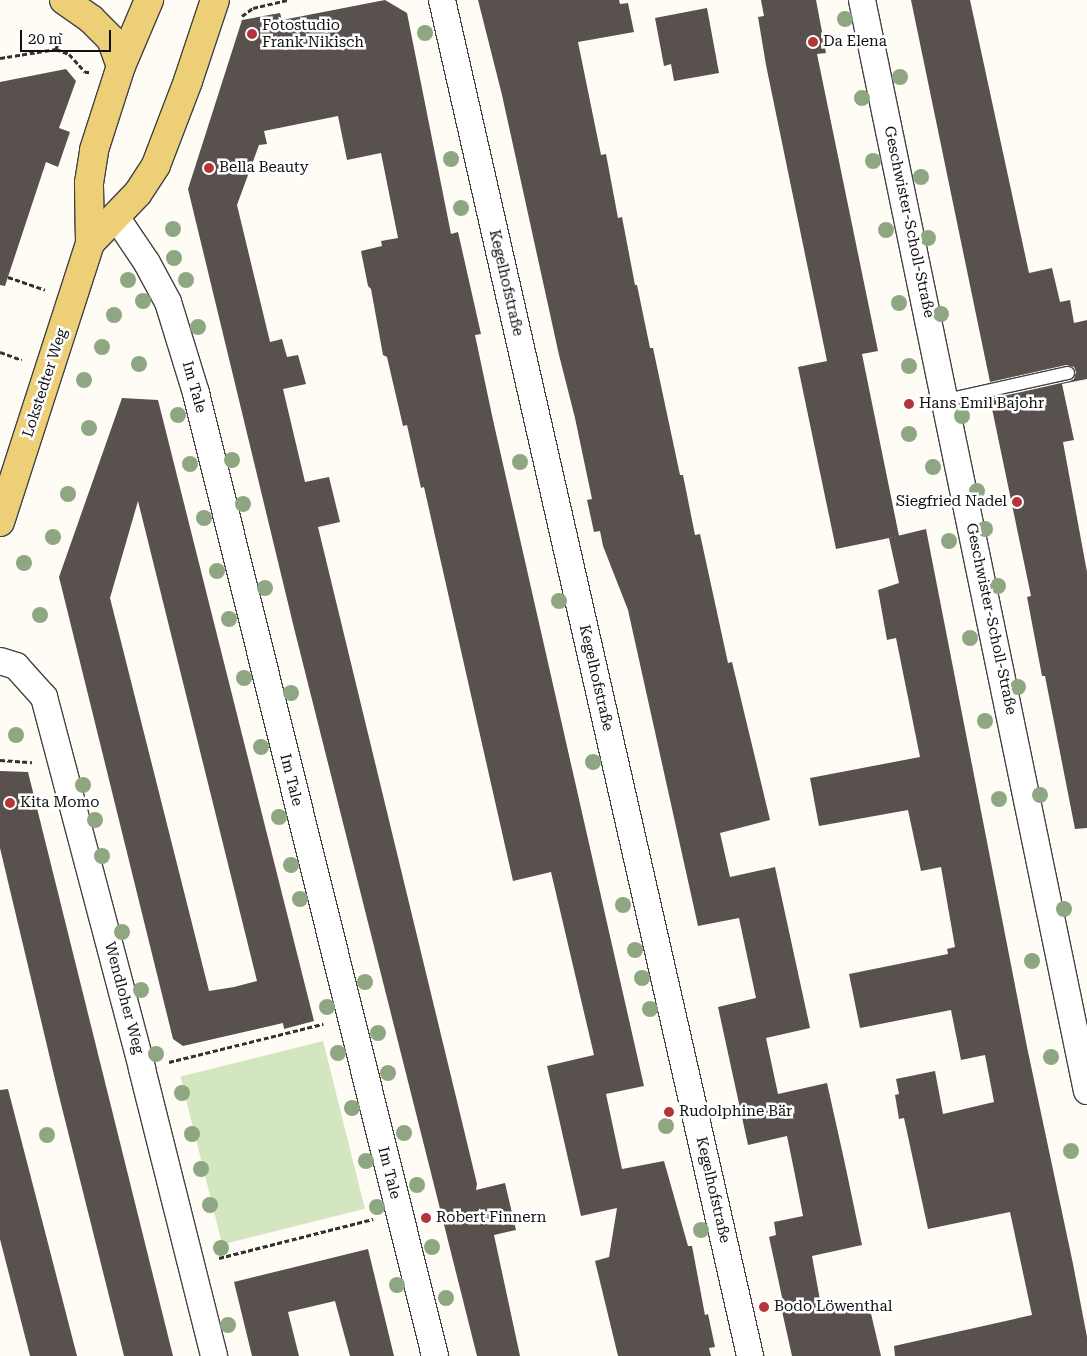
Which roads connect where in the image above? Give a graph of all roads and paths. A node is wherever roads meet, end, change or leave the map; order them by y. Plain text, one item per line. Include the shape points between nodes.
1 (64, 0) edge
2 (149, 0) edge
3 (215, 0) edge
4 (288, 0) edge
5 (442, 0) edge
6 (862, 0) edge
7 (277, 1) edge
8 (239, 22) dead end
9 (60, 38) dead end
10 (56, 49) junction
11 (0, 58) edge
12 (121, 66) junction
13 (85, 72) dead end
14 (116, 217) junction
15 (90, 243) junction
16 (8, 277) dead end
17 (72, 299) junction
18 (1068, 374) dead end
19 (946, 400) junction
20 (0, 522) edge
21 (0, 661) edge
22 (351, 1017) junction
23 (142, 1069) junction
24 (1087, 1091) edge
25 (399, 1213) junction
26 (191, 1264) junction
27 (214, 1356) edge
28 (435, 1356) edge
29 (750, 1356) edge

1 - 12 main road via 91,19 111,40
2 - 12 main road, Lokstedter Weg
3 - 14 main road, Lokstedter Weg via 156,165 138,193
4 - 7 path
5 - 29 street, Kegelhofstraße
6 - 19 street, Geschwister-Scholl-Straße
7 - 8 path via 253,8 243,14
9 - 10 path
10 - 11 path
10 - 13 path via 69,54
12 - 15 main road, Lokstedter Weg via 94,150 89,183
14 - 15 main road, Lokstedter Weg
14 - 22 street, Im Tale via 168,302 196,393
15 - 17 main road, Lokstedter Weg
16 - 17 path
17 - 20 main road, Lokstedter Weg
18 - 19 lane
19 - 24 street, Geschwister-Scholl-Straße
21 - 23 street, Wendloher Weg via 16,666 44,697
22 - 23 path
22 - 25 street, Im Tale
23 - 26 street, Wendloher Weg
25 - 26 path
25 - 28 street, Im Tale
26 - 27 street, Wendloher Weg

